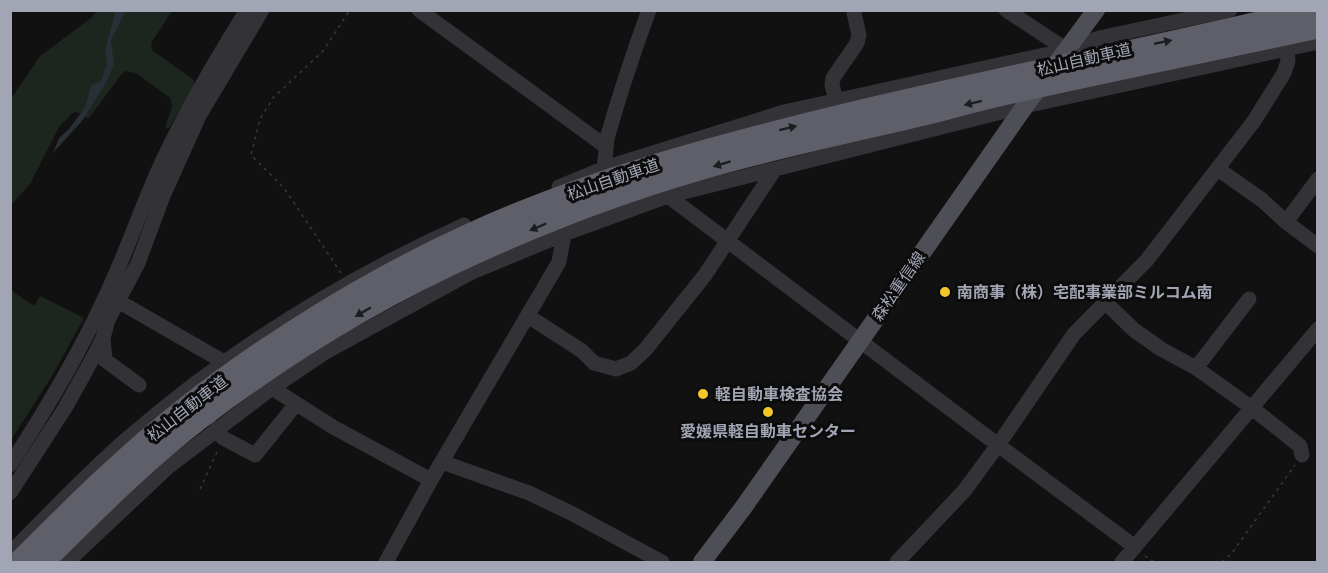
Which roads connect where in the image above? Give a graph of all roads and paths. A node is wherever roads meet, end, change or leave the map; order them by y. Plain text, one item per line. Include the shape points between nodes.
1 (247, 10) edge
2 (262, 10) edge
3 (350, 10) edge
4 (419, 10) edge
5 (639, 10) edge
6 (649, 10) edge
7 (1006, 10) edge
8 (1096, 10) edge
9 (1230, 10) edge
10 (1309, 10) edge
11 (854, 13) dead end
12 (640, 33) junction
13 (1317, 40) edge
14 (1287, 49) junction
15 (1067, 50) junction
16 (836, 100) junction
17 (1025, 106) junction
18 (605, 146) junction
19 (605, 168) junction
20 (775, 169) junction
21 (1218, 169) junction
22 (1317, 179) edge
23 (668, 196) junction
24 (1286, 222) junction
25 (564, 234) junction
26 (727, 242) junction
27 (1317, 246) edge
28 (348, 284) junction
29 (1249, 299) dead end
30 (118, 301) junction
31 (1105, 302) junction
32 (528, 316) junction
33 (1317, 329) edge
34 (103, 338) junction
35 (859, 342) junction
36 (224, 363) junction
37 (1196, 368) junction
38 (139, 385) dead end
39 (272, 388) junction
40 (296, 404) junction
41 (1252, 408) junction
42 (220, 433) junction
43 (998, 445) junction
44 (1302, 455) joint
45 (442, 462) junction
46 (10, 465) edge
47 (431, 480) junction
48 (200, 489) dead end
49 (10, 493) edge
50 (1134, 547) junction
51 (10, 553) edge
52 (18, 562) edge
53 (44, 562) edge
54 (67, 562) edge
55 (386, 562) edge
56 (662, 562) edge
57 (702, 562) edge
58 (897, 562) edge
59 (1122, 562) edge
60 (1223, 562) edge

1 - 46 street via 164,159 86,335
2 - 30 street via 199,116 138,263
3 - 28 path via 322,51 273,98 260,119 251,155 284,188
4 - 18 street
5 - 12 street
6 - 12 street
7 - 15 street
8 - 15 main road, 森松重信線
9 - 15 street via 1099,38
52 -> 10 highway, 松山自動車道, bridge via 90,490 196,399 325,312 470,234 591,186 723,144 926,94
11 - 16 street via 859,35 833,78
12 - 18 street
13 - 14 street
13 -> 53 highway, 松山自動車道, bridge via 984,100 728,162 548,222 419,281 252,382 149,462
14 - 17 street
14 - 21 street via 1284,73
15 - 16 street
15 - 17 main road, 森松重信線
16 - 19 street via 784,112
17 - 20 street
17 - 35 main road, 森松重信線
18 - 19 street
19 - 25 street
19 - 28 street via 426,242
20 - 23 street
20 - 26 street
21 - 24 street
21 - 31 street via 1147,260
22 - 24 street
23 - 25 street
23 - 26 street
24 - 27 street
25 - 32 street via 560,262
25 - 39 street via 472,272 334,348
26 - 32 street via 645,351 616,369 594,363
26 - 35 street
28 - 36 street
29 - 37 street
30 - 34 street
30 - 36 street
31 - 37 street via 1143,336
31 - 43 street via 1074,334
32 - 45 street
33 - 41 street
34 - 38 street via 105,360
34 - 49 street via 65,408
35 - 43 street
35 - 57 main road, 森松重信線
36 - 51 street via 127,439
37 - 41 street
39 - 40 street
39 - 42 street
40 - 42 street via 255,455
40 - 47 street
41 - 44 street via 1300,446
41 - 50 street
42 - 48 path
42 - 54 street via 168,467
43 - 50 street
43 - 58 street via 964,491
44 - 60 path
45 - 47 street
45 - 56 street via 529,493
47 - 55 street
50 - 59 street

